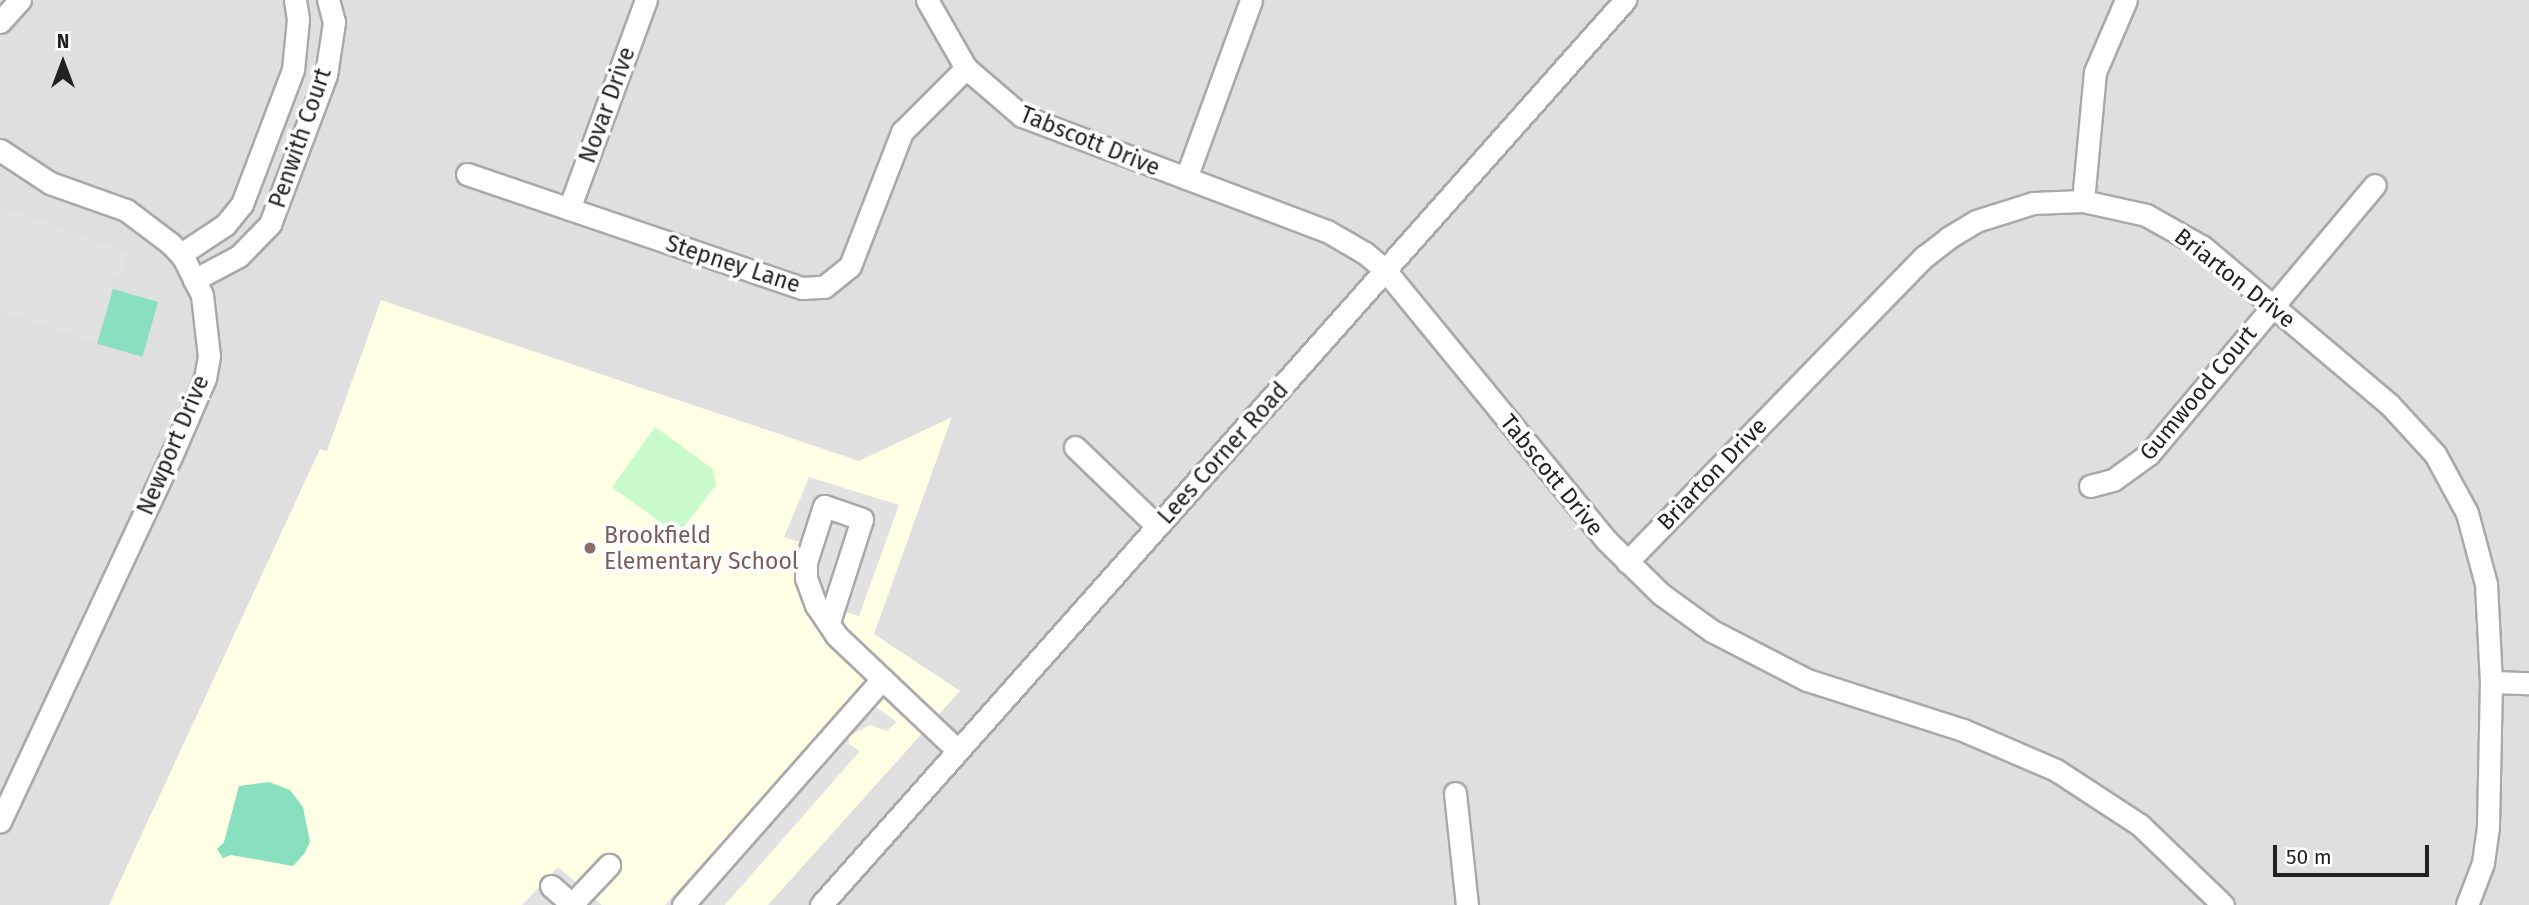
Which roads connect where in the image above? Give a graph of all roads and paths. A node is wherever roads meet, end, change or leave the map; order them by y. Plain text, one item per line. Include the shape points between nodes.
1 (20, 0) edge
2 (295, 0) edge
3 (328, 0) edge
4 (646, 0) edge
5 (927, 0) edge
6 (1251, 0) edge
7 (1625, 0) edge
8 (2126, 0) edge
9 (0, 22) edge
10 (966, 68) junction
11 (0, 150) edge
12 (467, 174) dead end
13 (1186, 178) junction
14 (2375, 185) dead end
15 (2083, 201) junction
16 (569, 209) junction
17 (181, 254) junction
18 (1385, 270) junction
19 (194, 280) junction
20 (2272, 305) junction
21 (1075, 447) dead end
22 (2090, 486) dead end
23 (1157, 526) junction
24 (1626, 562) junction
25 (829, 622) junction
26 (882, 679) junction
27 (2491, 682) junction
28 (2529, 683) edge
29 (957, 750) junction
30 (1455, 793) dead end
31 (0, 822) edge
32 (609, 865) dead end
33 (551, 886) dead end
34 (572, 905) edge
35 (683, 905) edge
36 (821, 905) edge
37 (1467, 905) edge
38 (2223, 905) edge
39 (2467, 905) edge

1 - 9 street
2 - 17 street, Penwith Court via 298,19 293,70 242,204 225,225
3 - 19 street, Penwith Court via 334,22 326,75 270,223 239,256
4 - 16 street, Novar Drive
5 - 10 street, Tabscott Drive
6 - 13 street
7 - 18 street, Lees Corner Road
8 - 15 street via 2095,72
10 - 13 street, Tabscott Drive via 1007,106 1040,126
10 - 16 street, Stepney Lane via 902,132 850,266 824,287 802,288
11 - 17 street, Newport Drive via 50,183 142,219
12 - 16 street, Stepney Lane
13 - 18 street, Tabscott Drive via 1327,231
14 - 20 street, Gumwood Court
15 - 20 street, Briarton Drive via 2136,212 2177,229
15 - 24 street, Briarton Drive via 2033,203 2004,210 1948,238 1924,257
17 - 19 street, Newport Drive
18 - 23 street, Lees Corner Road
18 - 24 street, Tabscott Drive
19 - 31 street, Newport Drive via 207,316 205,379
20 - 22 street, Gumwood Court via 2149,454 2113,480
20 - 27 street, Briarton Drive via 2407,422 2451,480 2477,541 2487,584
21 - 23 street
23 - 29 street, Lees Corner Road
24 - 38 street, Tabscott Drive via 1661,594 1753,655 1807,680 1963,730 2056,770 2140,825
25 - 25 street via 862,519 824,506 806,562 806,578
25 - 26 street
26 - 29 street
26 - 35 street
27 - 28 street
27 - 39 street, Briarton Drive via 2488,827 2483,863
29 - 36 street, Lees Corner Road
30 - 37 street
32 - 34 street
33 - 34 street

